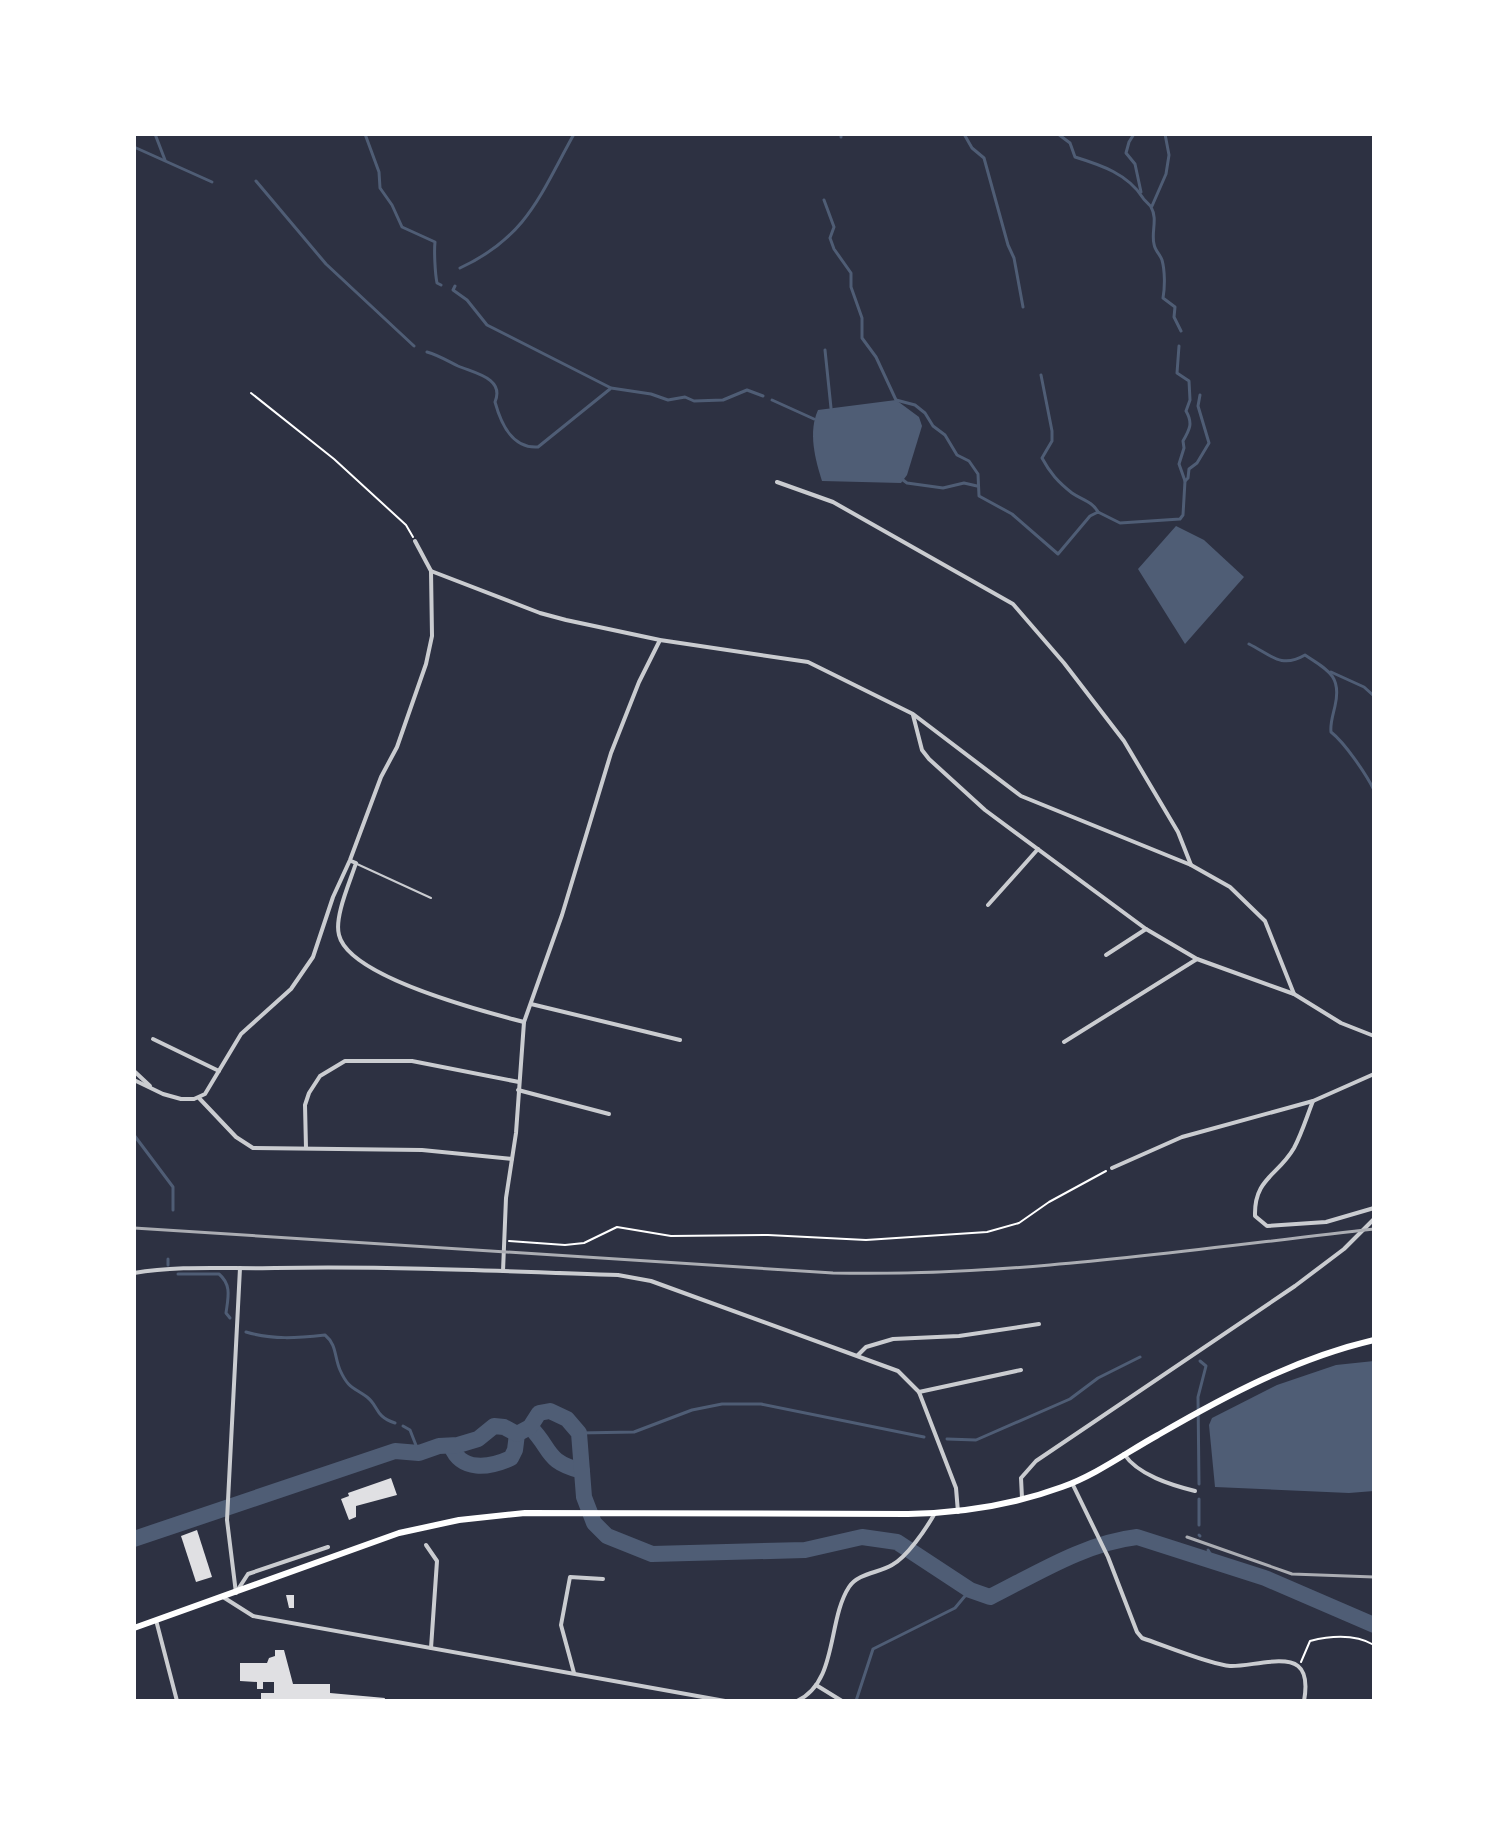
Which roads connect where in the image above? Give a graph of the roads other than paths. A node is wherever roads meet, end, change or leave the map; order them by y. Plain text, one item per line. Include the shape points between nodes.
1 (777, 482) dead end
2 (415, 541) road end
3 (431, 571) junction
4 (660, 640) junction
5 (913, 714) junction
6 (1038, 849) junction
7 (350, 860) junction
8 (356, 863) junction
9 (1191, 865) junction
10 (431, 898) dead end
11 (988, 905) dead end
12 (1146, 929) junction
13 (1106, 955) dead end
14 (1197, 959) junction
15 (1294, 994) junction
16 (531, 1004) junction
17 (524, 1022) junction
18 (1374, 1036) edge
19 (153, 1039) dead end
20 (680, 1040) dead end
21 (1064, 1042) dead end
22 (134, 1071) edge
23 (219, 1071) junction
24 (1374, 1074) edge
25 (134, 1080) edge
26 (519, 1082) junction
27 (154, 1090) junction
28 (518, 1090) junction
29 (199, 1097) junction
30 (1313, 1101) junction
31 (609, 1114) dead end
32 (306, 1149) junction
33 (512, 1159) junction
34 (1112, 1168) road end
35 (1374, 1208) edge
36 (1374, 1219) edge
37 (240, 1268) junction
38 (503, 1271) junction
39 (134, 1273) edge
40 (1039, 1324) dead end
41 (1374, 1340) edge
42 (858, 1355) junction
43 (1021, 1370) dead end
44 (919, 1392) junction
45 (1124, 1454) junction
46 (1072, 1483) junction
47 (1195, 1491) dead end
48 (1022, 1498) junction
49 (935, 1513) junction
50 (958, 1513) junction
51 (426, 1545) dead end
52 (328, 1547) dead end
53 (603, 1579) dead end
54 (236, 1593) junction
55 (223, 1597) junction
56 (156, 1620) junction
57 (134, 1628) edge
58 (431, 1648) junction
59 (574, 1673) junction
60 (816, 1685) junction
61 (712, 1700) edge
62 (177, 1701) edge
63 (725, 1701) edge
64 (797, 1701) edge
65 (842, 1701) edge
66 (1304, 1701) edge

1 - 9 street via 833,502 1013,604 1124,741 1178,832
2 - 3 street
3 - 4 street via 540,613
3 - 7 street via 432,636 426,664
4 - 5 street via 808,662
4 - 16 street via 611,753
5 - 6 street via 929,759
5 - 9 street via 1021,796
6 - 11 street
6 - 12 street
7 - 8 street
7 - 23 street via 313,957 291,989 241,1034
8 - 10 lane
8 - 17 street via 338,922 345,948 404,985
9 - 15 street via 1230,887 1265,921
12 - 13 street
12 - 14 street
14 - 15 street
14 - 21 street
15 - 18 street
16 - 17 street
16 - 20 street
17 - 26 street
19 - 23 street
22 - 27 street
23 - 29 street via 211,1088
24 - 30 street
25 - 27 street
26 - 28 street
26 - 32 street via 412,1061 345,1061 320,1076 309,1093
27 - 29 street via 181,1099
28 - 31 street
28 - 33 street
29 - 32 street via 247,1145
30 - 34 street via 1182,1137
30 - 35 street via 1292,1151 1263,1182 1255,1216 1267,1226 1326,1222
32 - 33 street via 422,1150
33 - 38 street
36 - 48 street via 1295,1286 1036,1461 1021,1478
37 - 38 street
37 - 39 street
37 - 54 street via 227,1520
38 - 42 street via 651,1281
40 - 42 street via 893,1339
41 - 45 main road via 1292,1366
42 - 44 street via 898,1371
43 - 44 street
44 - 50 street via 956,1488
45 - 46 main road
45 - 47 street via 1131,1464
46 - 48 main road
46 - 66 street via 1142,1638 1228,1667 1288,1661 1304,1674
48 - 50 main road
49 - 50 main road
49 - 54 main road via 570,1512 459,1520 399,1533
49 - 60 street via 893,1565 851,1583
51 - 58 street via 437,1561
52 - 54 street via 248,1574
53 - 59 street via 570,1577 561,1625
54 - 55 main road
55 - 56 main road
55 - 58 street via 253,1616
56 - 57 main road
56 - 62 street
58 - 59 street
59 - 61 street
60 - 64 street
60 - 65 street
61 - 63 street

